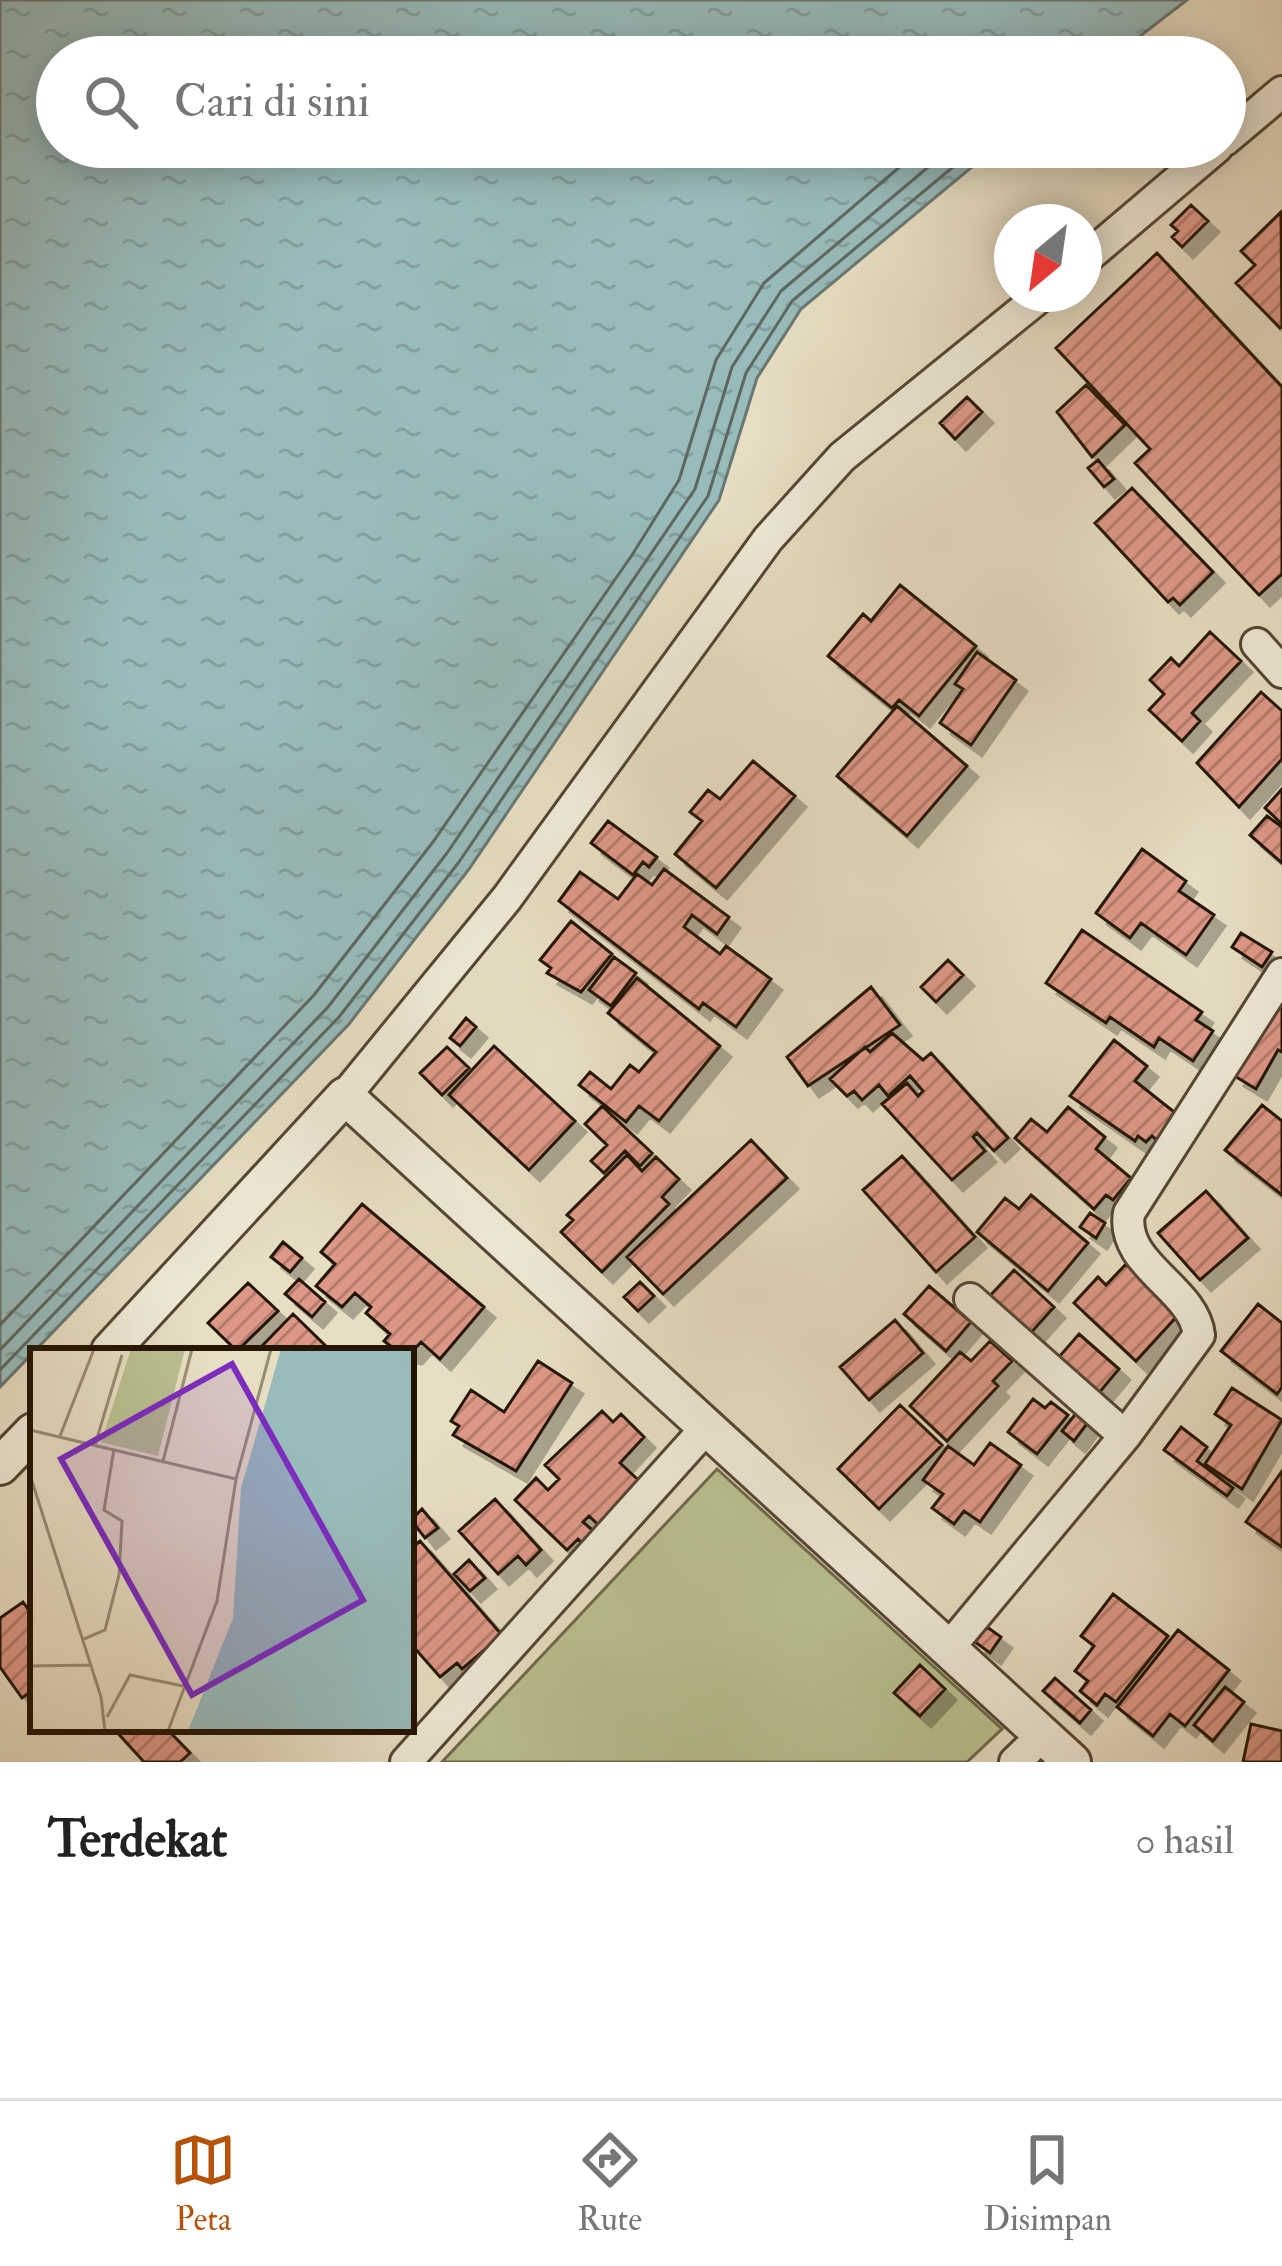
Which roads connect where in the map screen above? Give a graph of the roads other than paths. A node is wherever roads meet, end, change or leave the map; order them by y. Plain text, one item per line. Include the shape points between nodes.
1 (1282, 92) edge
2 (1246, 122) edge
3 (1192, 168) edge
4 (1102, 245) edge
5 (1021, 312) edge
6 (1257, 644) dead end
7 (1282, 672) edge
8 (1282, 974) edge
9 (346, 1096) junction
10 (970, 1299) dead end
11 (113, 1348) edge
12 (707, 1427) junction
13 (30, 1435) edge
14 (1125, 1436) junction
15 (0, 1466) edge
16 (947, 1650) junction
17 (1043, 1735) junction
18 (406, 1762) edge
19 (1015, 1762) edge
20 (1072, 1762) edge

1 - 2 street
3 - 4 street
5 - 9 street via 842,457 768,539 506,898
6 - 7 street
8 - 14 street via 1134,1198 1126,1229 1197,1319 1199,1335
9 - 11 street
9 - 12 street
10 - 14 street
12 - 16 street
12 - 18 street
13 - 15 street
14 - 16 street
16 - 17 street
17 - 19 street
17 - 20 street

